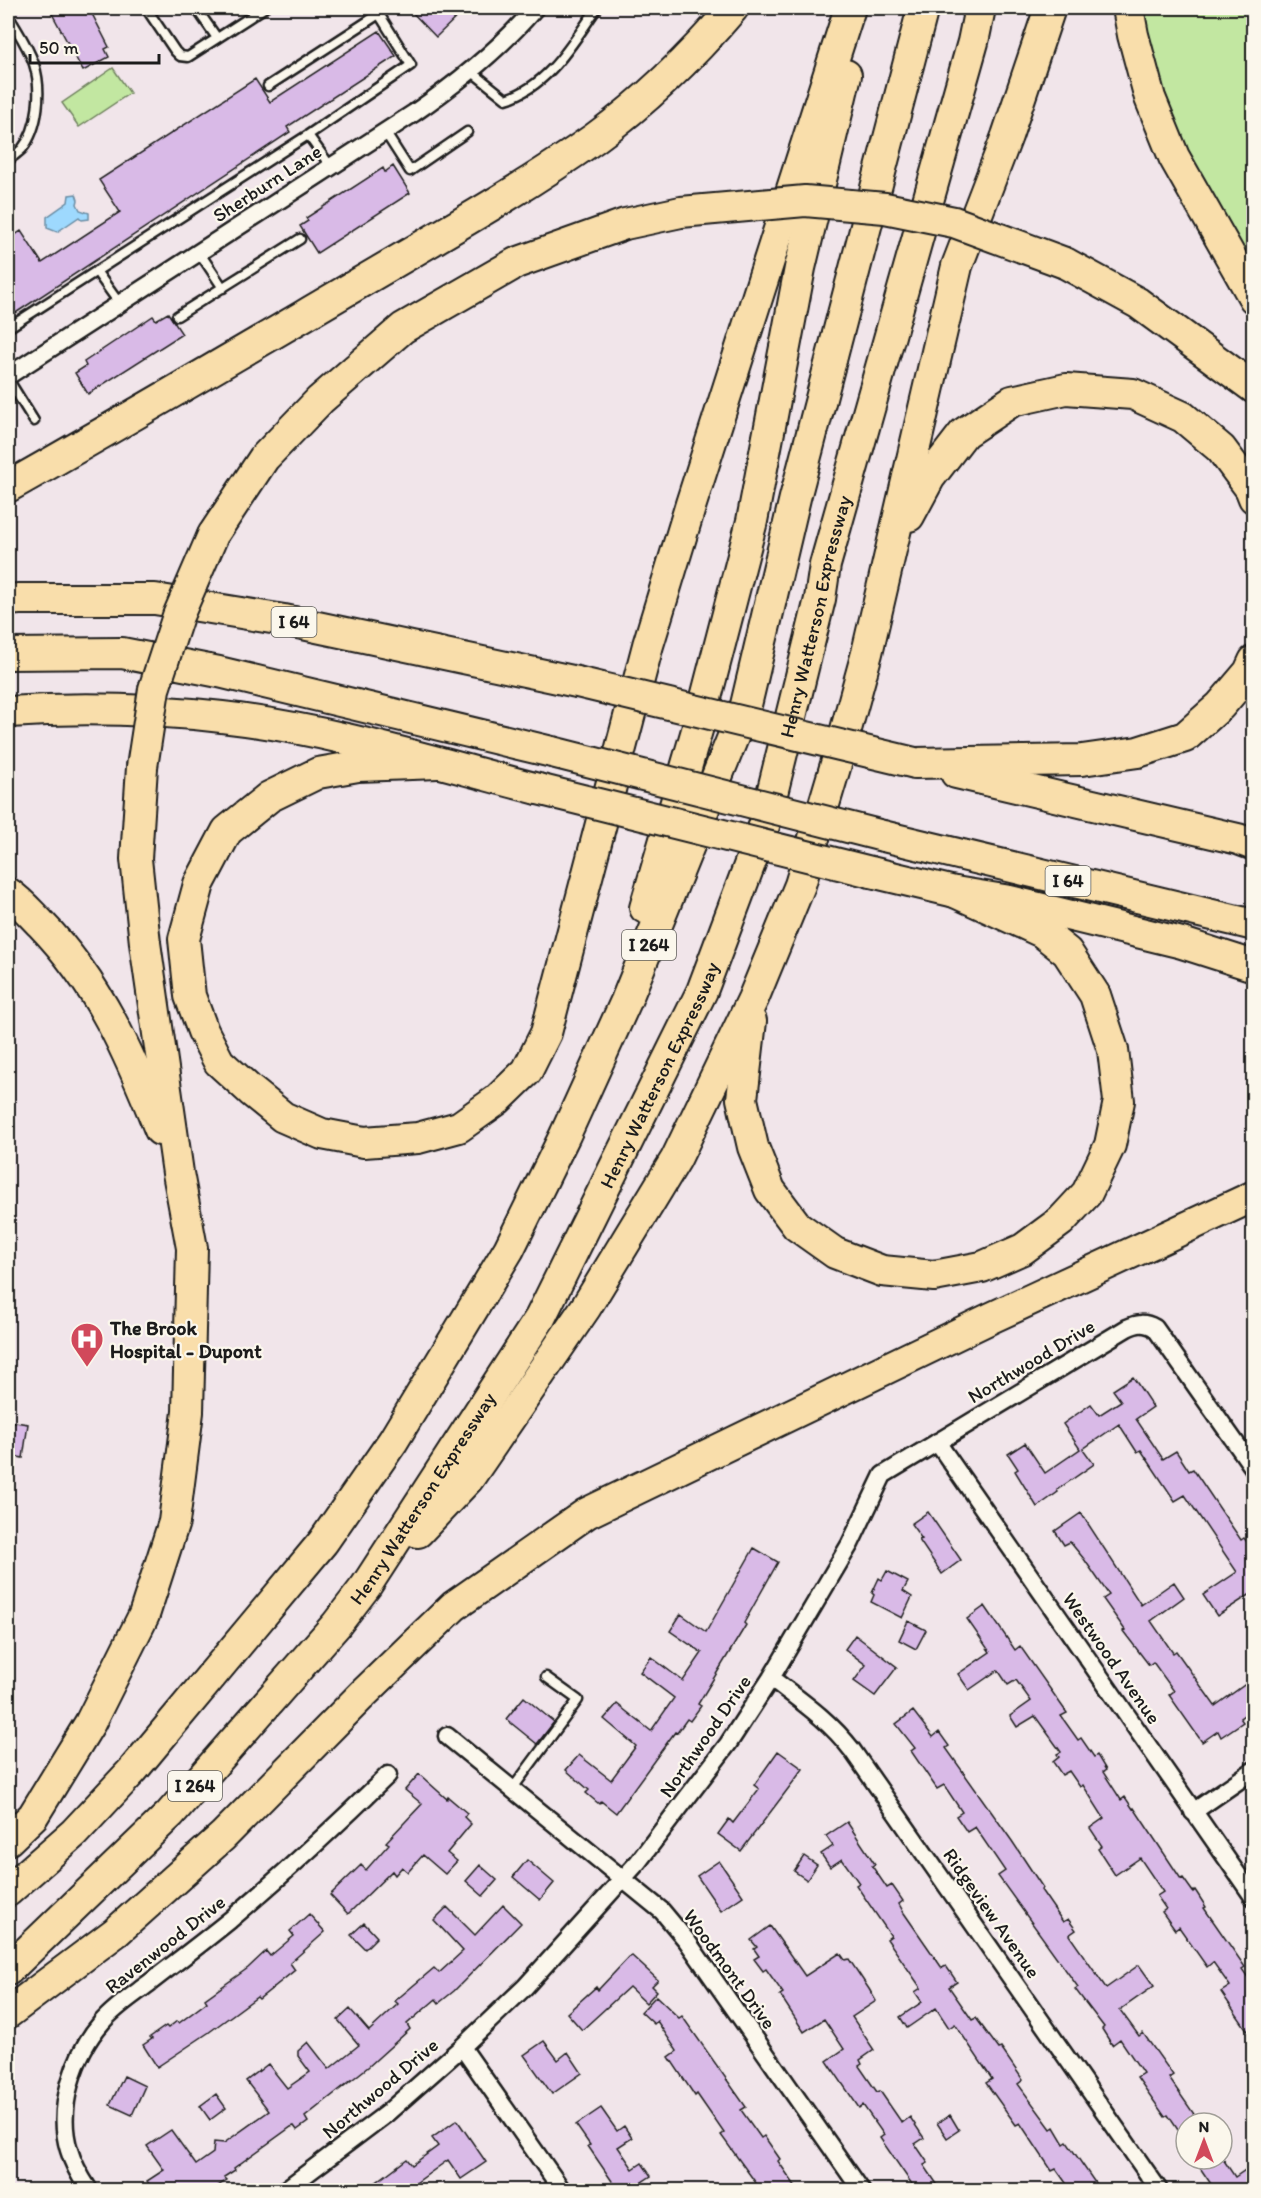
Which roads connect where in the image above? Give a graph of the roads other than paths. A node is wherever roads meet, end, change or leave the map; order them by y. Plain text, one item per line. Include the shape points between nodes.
1 (146, 8) edge
2 (196, 8) edge
3 (264, 8) edge
4 (535, 8) edge
5 (597, 8) edge
6 (734, 8) edge
7 (850, 8) edge
8 (862, 8) edge
9 (923, 8) edge
10 (980, 8) edge
11 (987, 8) edge
12 (1050, 8) edge
13 (1128, 8) edge
14 (250, 11) edge
15 (8, 15) edge
16 (217, 39) junction
17 (973, 42) junction
18 (471, 71) junction
19 (268, 86) dead end
20 (385, 132) junction
21 (467, 132) dead end
22 (308, 135) junction
23 (8, 161) edge
24 (331, 167) junction
25 (300, 239) dead end
26 (200, 252) junction
27 (96, 271) junction
28 (223, 288) junction
29 (1254, 298) edge
30 (119, 303) junction
31 (177, 316) dead end
32 (8, 328) edge
33 (8, 377) edge
34 (1254, 388) edge
35 (34, 421) dead end
36 (8, 487) edge
37 (1254, 498) edge
38 (889, 554) junction
39 (8, 600) edge
40 (8, 654) edge
41 (1254, 661) edge
42 (8, 712) edge
43 (438, 763) junction
44 (915, 763) junction
45 (1254, 844) edge
46 (955, 892) junction
47 (8, 893) edge
48 (1254, 925) edge
49 (1254, 966) edge
50 (753, 999) junction
51 (178, 1173) junction
52 (1254, 1196) edge
53 (937, 1442) junction
54 (1254, 1469) edge
55 (366, 1587) junction
56 (546, 1677) dead end
57 (771, 1678) junction
58 (447, 1736) dead end
59 (133, 1770) junction
60 (1254, 1770) edge
61 (388, 1775) dead end
62 (513, 1788) junction
63 (1193, 1812) junction
64 (8, 1840) edge
65 (624, 1878) junction
66 (8, 1891) edge
67 (1254, 1898) edge
68 (8, 1970) edge
69 (8, 2013) edge
70 (462, 2047) junction
71 (89, 2190) edge
72 (285, 2190) edge
73 (562, 2190) edge
74 (861, 2190) edge
75 (1159, 2190) edge

1 - 16 lane via 180,56 188,57
2 - 16 lane
3 - 14 lane
4 - 18 street, Sherburn Lane via 513,34
5 - 18 lane via 563,57 519,95 506,99
6 - 36 highway via 656,88 597,137 516,190
7 - 43 highway via 648,645 546,1033 527,1071 497,1100 459,1127 418,1138 364,1142 322,1134 283,1117 251,1092 219,1062 203,1031 190,996 184,939 199,884 227,831 269,797 318,773 358,766
8 - 59 highway via 800,268 752,521 702,713 645,909 554,1132 397,1406 304,1541
9 - 59 highway, I 264 via 795,498 746,705 626,1001 509,1249 393,1441 323,1542
10 - 17 highway, Henry Watterson Expressway / I 264
11 - 17 highway
12 - 38 highway via 957,266
13 - 29 highway via 1150,98 1174,157
14 - 16 lane
15 - 23 lane via 30,53 37,79 36,116 21,150
17 - 55 highway, Henry Watterson Expressway / I 264 via 825,565 764,826 702,991 540,1318
18 - 20 street, Sherburn Lane
19 - 22 lane via 379,14 411,65
20 - 21 lane via 410,171
20 - 24 street, Sherburn Lane
22 - 24 lane
22 - 27 lane
24 - 26 street, Sherburn Lane
25 - 28 lane
26 - 28 lane
26 - 30 street, Sherburn Lane
27 - 30 lane
27 - 32 lane
28 - 31 lane
30 - 33 street, Sherburn Lane
33 - 35 lane
34 - 51 highway, bridge via 1138,303 1065,263 954,222 885,208 805,201 681,212 625,224 516,263 403,328 320,400 264,458 213,535 178,616 154,689 142,767 136,859
37 - 38 highway via 1221,449 1183,417 1133,394 1066,389 1012,401 964,433 930,477
38 - 50 highway via 867,653 800,885
39 - 44 highway, I 64, bridge via 155,598 284,620 576,682
40 - 48 highway, I 64, bridge via 122,653 219,672
41 - 44 highway via 1227,697 1185,737 1138,752 1082,760
42 - 43 highway via 96,709 222,717 330,736
43 - 46 highway, bridge
44 - 45 highway, I 64
46 - 49 highway via 1010,901 1182,943
46 - 50 highway via 1042,932 1067,952 1095,994 1113,1050 1119,1101 1110,1145 1087,1193 1061,1221 1023,1249 982,1267 934,1276 882,1271 835,1253 797,1226 770,1190 753,1147 742,1099
47 - 51 highway via 55,939 115,1026
50 - 55 highway via 676,1159 586,1307 468,1478
51 - 64 highway via 192,1248 188,1413 174,1522 144,1615 90,1723 33,1816
52 - 69 highway via 990,1318 587,1513 454,1606 223,1836 116,1932
53 - 54 street, Northwood Drive via 1139,1323 1155,1328
53 - 57 street, Northwood Drive via 883,1475 850,1544
53 - 63 street, Westwood Avenue
55 - 68 highway, Henry Watterson Expressway / I 264 via 170,1814
56 - 62 lane via 578,1700
57 - 65 street, Northwood Drive via 708,1771
57 - 75 street, Ridgeview Avenue via 822,1716 852,1750
58 - 62 street, Woodmont Drive
59 - 66 highway, I 264 via 74,1833
60 - 63 street
61 - 71 street, Ravenwood Drive via 251,1902 120,2005 96,2031 76,2068 65,2125 69,2149
62 - 65 street, Woodmont Drive
63 - 67 street, Westwood Avenue
65 - 70 street, Northwood Drive via 525,1988
65 - 74 street, Woodmont Drive via 662,1911 687,1941
70 - 72 street, Northwood Drive via 386,2114
70 - 73 street

